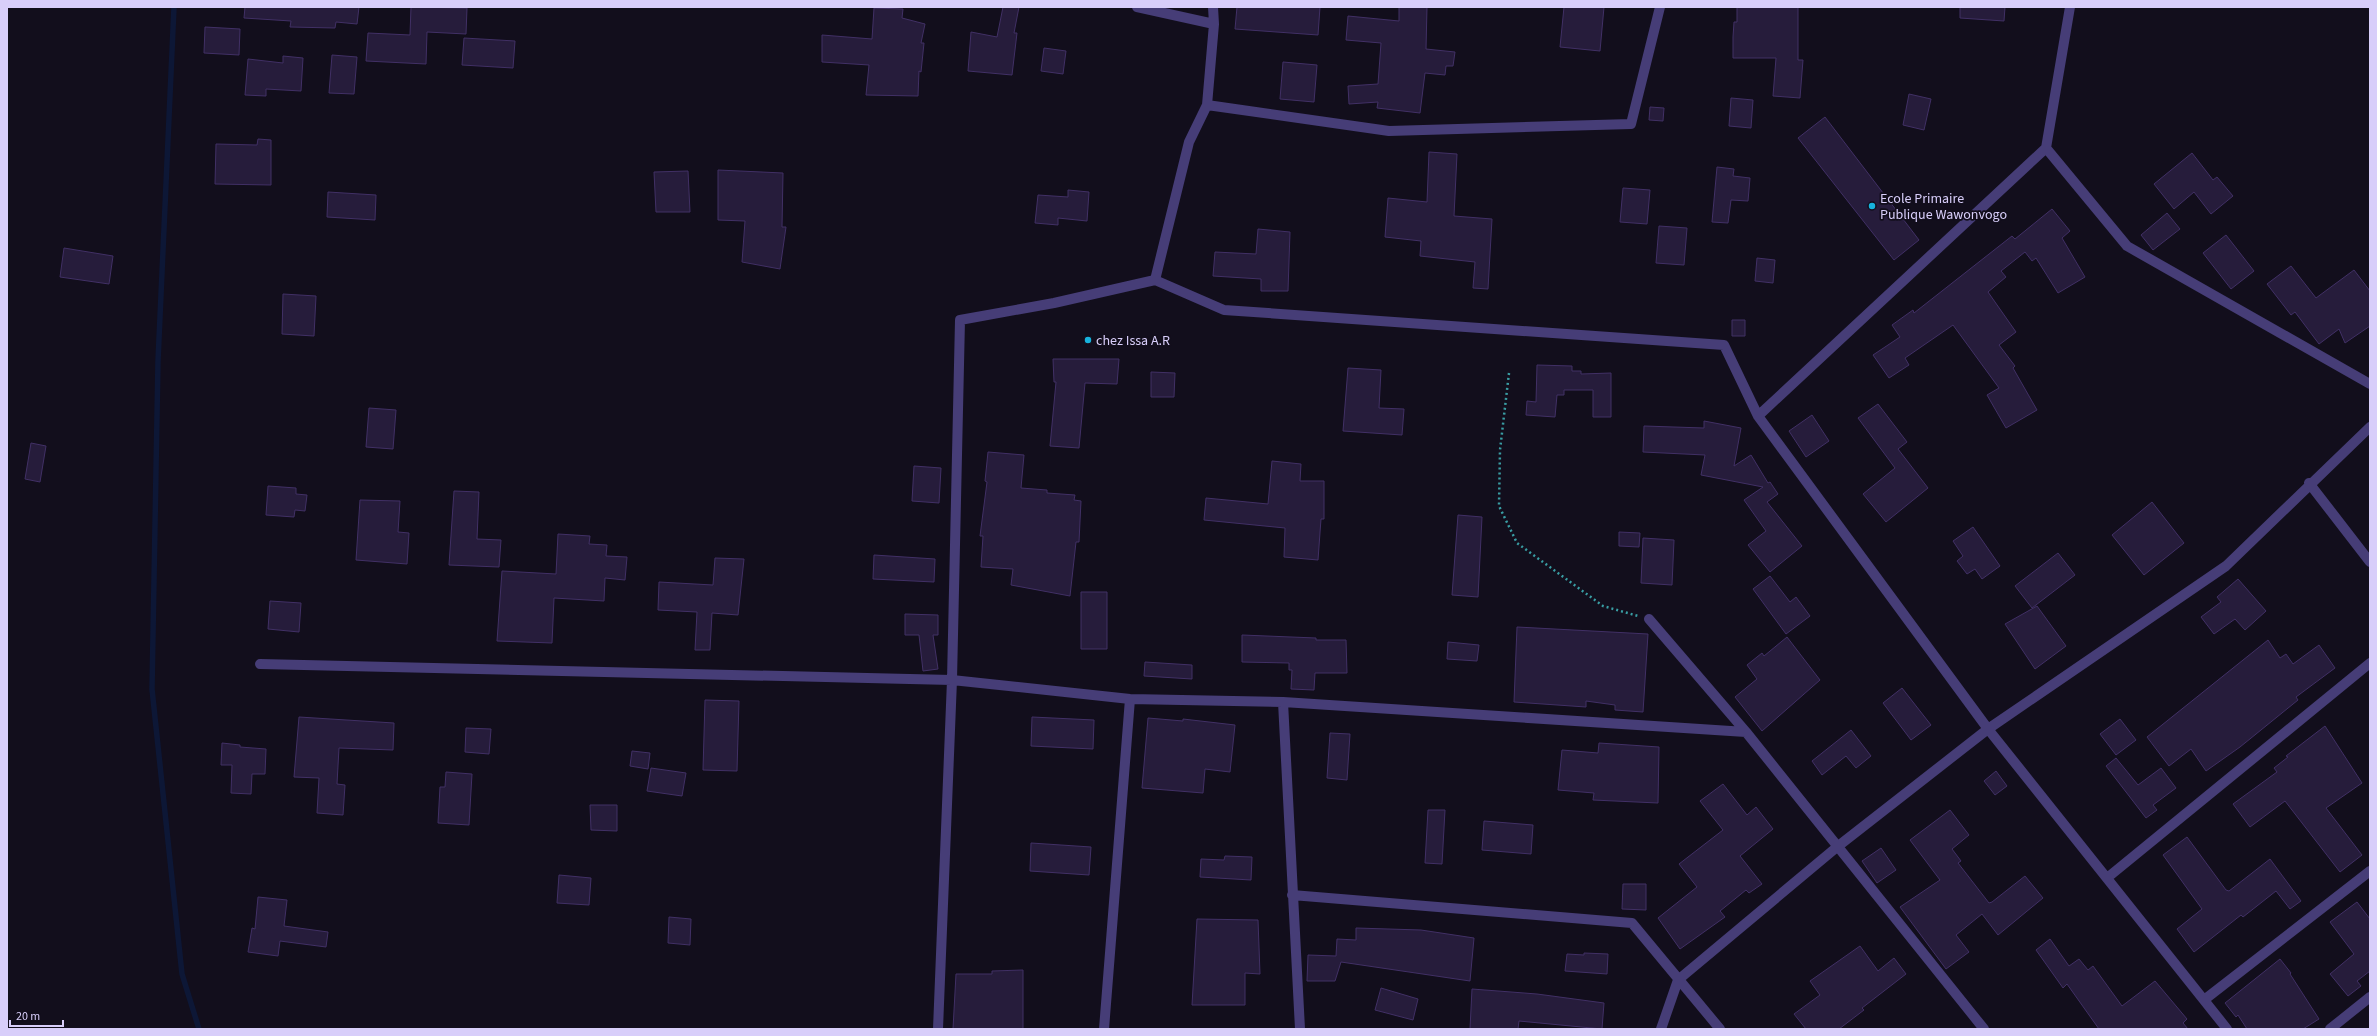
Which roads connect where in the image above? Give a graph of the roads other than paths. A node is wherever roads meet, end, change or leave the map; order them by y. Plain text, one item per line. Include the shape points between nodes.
1 (1137, 7) edge
2 (1213, 7) edge
3 (1660, 7) edge
4 (2070, 7) edge
5 (1214, 24) junction
6 (1207, 105) junction
7 (2046, 148) junction
8 (1155, 280) junction
9 (2370, 384) edge
10 (1758, 416) junction
11 (2370, 427) edge
12 (2309, 483) junction
13 (2370, 562) edge
14 (1649, 619) road end
15 (2370, 663) edge
16 (260, 664) dead end
17 (952, 680) junction
18 (1130, 699) junction
19 (1283, 702) junction
20 (1988, 730) junction
21 (1746, 732) junction
22 (1837, 847) junction
23 (2370, 871) edge
24 (2107, 878) junction
25 (1292, 895) junction
26 (1678, 980) junction
27 (2370, 997) edge
28 (2204, 1000) junction
29 (938, 1029) edge
30 (1104, 1029) edge
31 (1300, 1029) edge
32 (1661, 1029) edge
33 (1720, 1029) edge
34 (1984, 1029) edge
35 (2227, 1029) edge
36 (2330, 1029) edge

1 - 5 street
2 - 5 street
3 - 6 street via 1631,124 1389,131
4 - 7 street
5 - 6 street
6 - 8 street via 1188,142
7 - 9 street via 2127,246
7 - 10 street
8 - 10 street via 1224,310 1724,345
8 - 17 street via 1054,303 960,320
10 - 20 street
11 - 12 street
12 - 13 street
12 - 20 street via 2226,566
14 - 21 street
15 - 24 street
16 - 17 street
17 - 18 street
17 - 29 street
18 - 19 street
18 - 30 street
19 - 21 street
19 - 25 street
20 - 22 street
20 - 24 street
21 - 22 street
22 - 26 street
22 - 34 street
23 - 28 street
24 - 28 street
25 - 26 street via 1632,923
25 - 31 street
26 - 32 street
26 - 33 street
27 - 36 street
28 - 35 street

